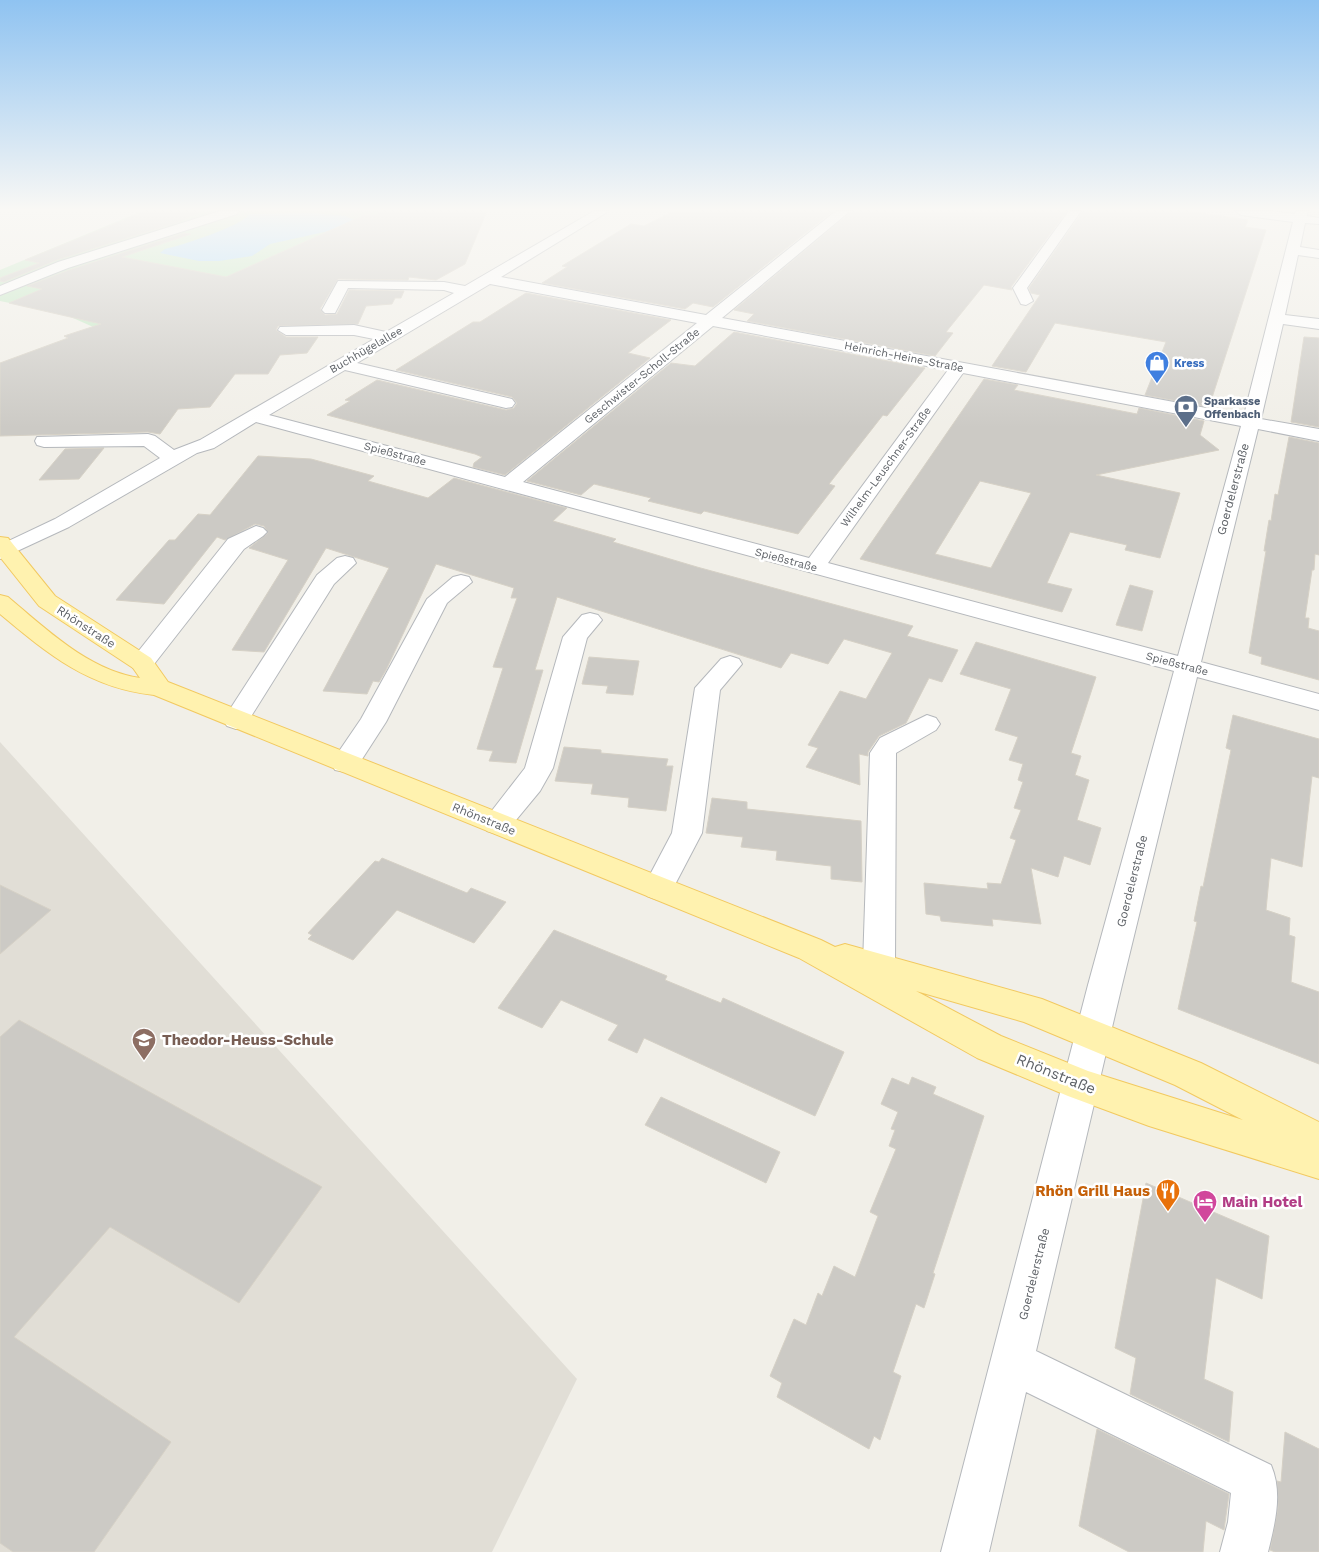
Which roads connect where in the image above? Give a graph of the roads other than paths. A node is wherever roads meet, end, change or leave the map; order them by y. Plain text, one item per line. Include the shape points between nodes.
1 (16, 283) edge
2 (480, 283) edge
3 (512, 283) edge
4 (755, 283) edge
5 (1023, 283) edge
6 (1284, 283) edge
7 (0, 290) edge
8 (467, 291) junction
9 (1026, 301) dead end
10 (330, 310) dead end
11 (1276, 318) junction
12 (710, 320) junction
13 (1319, 324) edge
14 (286, 330) dead end
15 (388, 337) junction
16 (342, 364) junction
17 (959, 367) junction
18 (506, 403) dead end
19 (253, 416) junction
20 (1251, 422) junction
21 (1319, 434) edge
22 (44, 441) dead end
23 (208, 444) junction
24 (173, 459) junction
25 (509, 484) junction
26 (256, 532) dead end
27 (4, 556) edge
28 (345, 563) dead end
29 (814, 567) junction
30 (461, 582) dead end
31 (0, 602) edge
32 (590, 620) dead end
33 (142, 663) junction
34 (730, 664) dead end
35 (1187, 667) junction
36 (159, 688) junction
37 (1319, 702) edge
38 (236, 720) junction
39 (927, 724) dead end
40 (345, 763) junction
41 (496, 824) junction
42 (658, 888) junction
43 (810, 949) junction
44 (880, 965) junction
45 (1094, 1034) junction
46 (1081, 1085) junction
47 (1319, 1141) edge
48 (1319, 1161) edge
49 (1012, 1362) junction
50 (965, 1552) edge
51 (1244, 1552) edge

1 - 7 street
2 - 8 street, Buchhügelallee
3 - 12 street, Heinrich-Heine-Straße
4 - 12 street, Geschwister-Scholl-Straße
5 - 9 street via 1020,288
6 - 11 street, Goerdelerstraße
8 - 10 street via 444,286 343,284
8 - 15 street, Buchhügelallee
11 - 13 street
11 - 20 street, Goerdelerstraße
12 - 17 street, Heinrich-Heine-Straße
12 - 25 street, Geschwister-Scholl-Straße
14 - 15 street via 354,330
15 - 16 street, Buchhügelallee
16 - 18 street
16 - 19 street, Buchhügelallee
17 - 20 street, Heinrich-Heine-Straße
17 - 29 street, Wilhelm-Leuschner-Straße
19 - 23 street, Buchhügelallee
19 - 25 street, Spießstraße
20 - 21 street, Heinrich-Heine-Straße
20 - 35 street, Goerdelerstraße
22 - 24 street via 148,440
23 - 24 street, Buchhügelallee
23 - 27 street, Buchhügelallee via 202,452 102,517
24 - 27 street, Buchhügelallee
25 - 29 street, Spießstraße
26 - 33 street via 236,544
27 - 33 main road, Rhönstraße via 54,606
28 - 38 street via 325,580
29 - 35 street, Spießstraße
30 - 40 street via 438,599 373,722
31 - 36 main road, Rhönstraße via 46,642 86,665 121,682
32 - 41 street via 575,637 539,768 530,784
33 - 36 main road, Rhönstraße
34 - 42 street via 708,688 687,833
35 - 37 street, Spießstraße
35 - 45 street, Goerdelerstraße
36 - 38 main road, Rhönstraße
38 - 40 main road, Rhönstraße
39 - 44 street via 889,744 883,753
40 - 41 main road, Rhönstraße
41 - 42 main road, Rhönstraße
42 - 43 main road, Rhönstraße
43 - 44 main road, Rhönstraße
43 - 46 main road, Rhönstraße via 989,1047
44 - 45 main road, Rhönstraße via 1030,1009
45 - 46 street, Goerdelerstraße
45 - 47 main road, Rhönstraße via 1188,1074
46 - 48 main road, Rhönstraße via 1149,1110
46 - 49 street, Goerdelerstraße
49 - 50 street, Goerdelerstraße
49 - 51 street via 1255,1481 1252,1522

